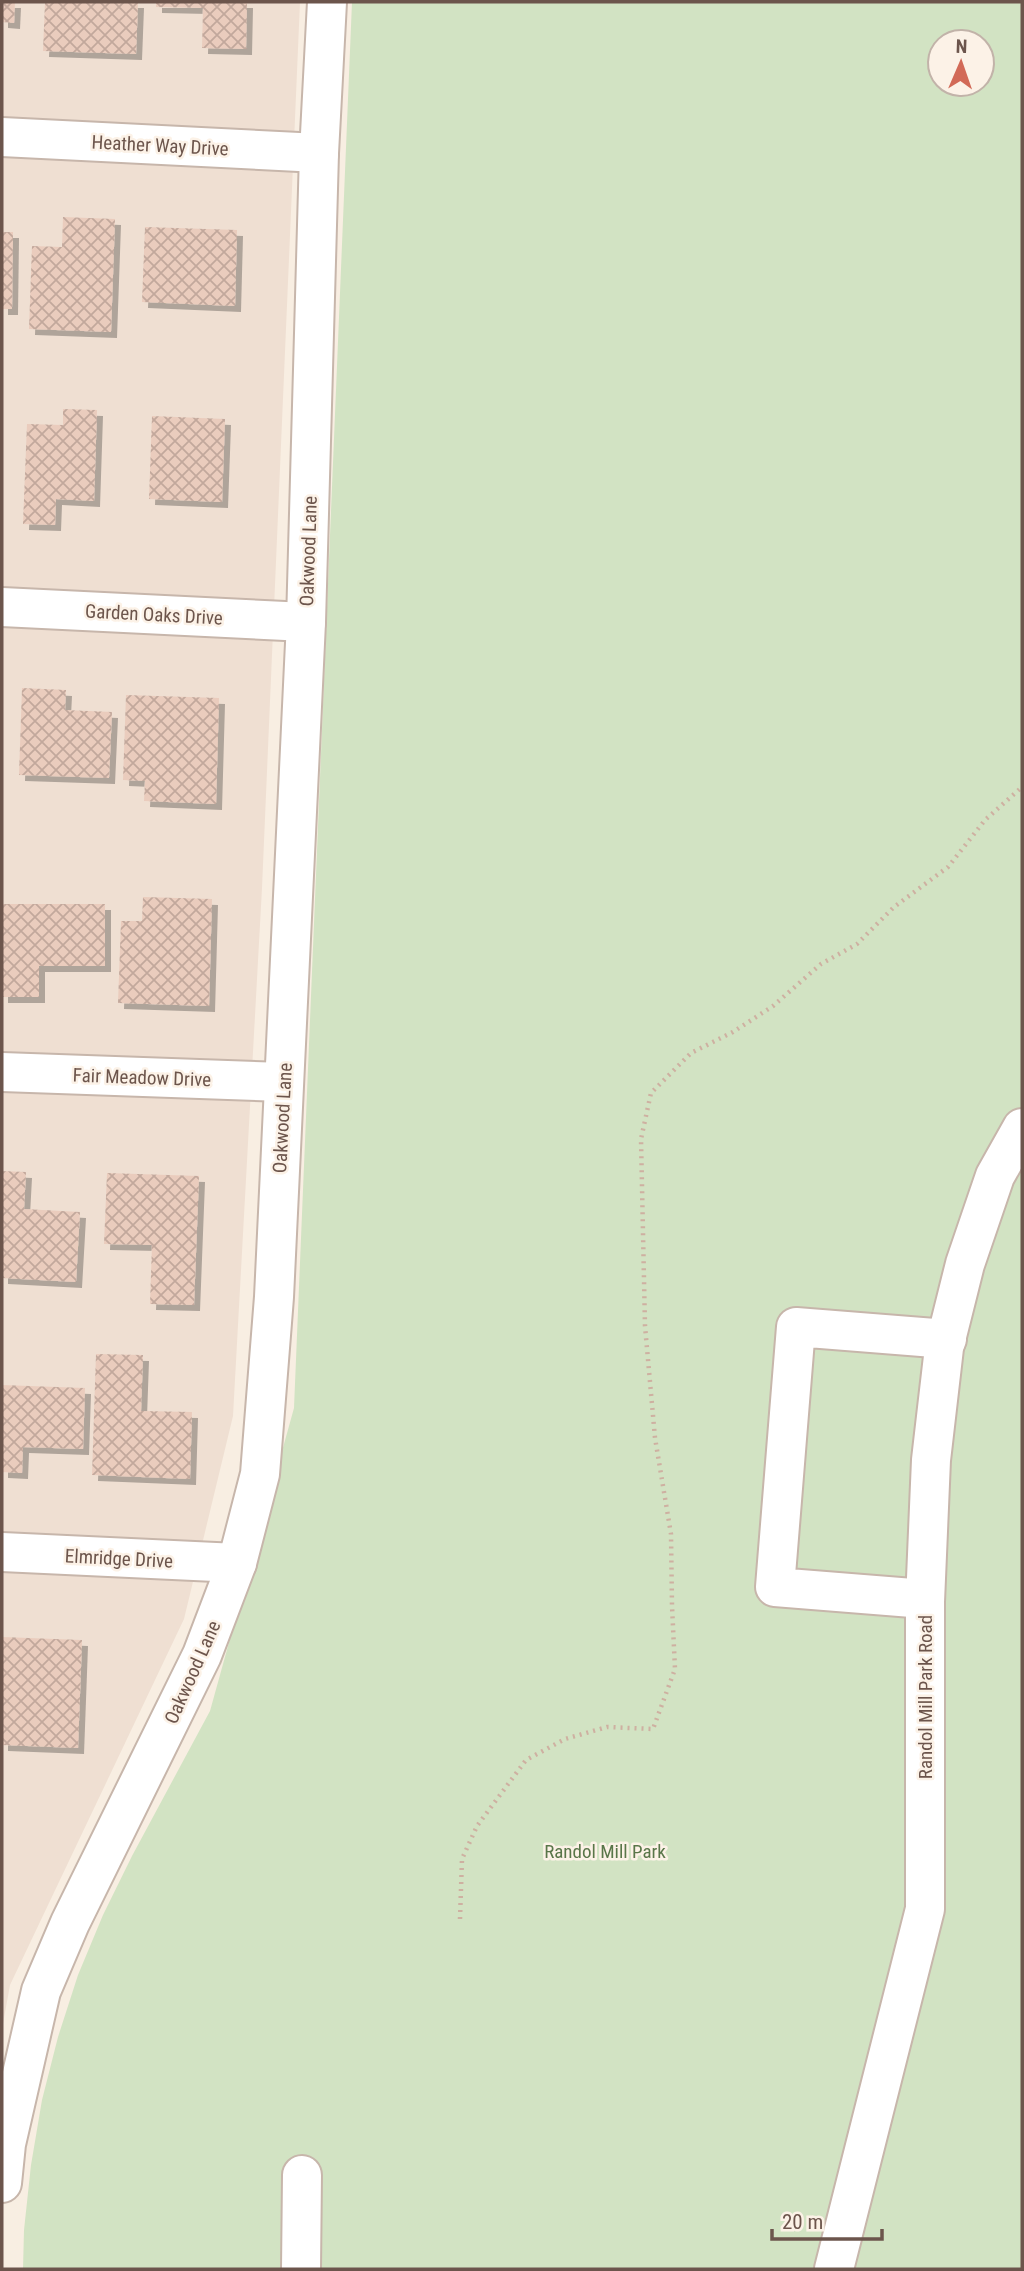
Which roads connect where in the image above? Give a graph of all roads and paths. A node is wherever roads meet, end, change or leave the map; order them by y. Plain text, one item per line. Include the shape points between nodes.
1 (327, 2) edge
2 (2, 137) edge
3 (319, 153) junction
4 (2, 607) edge
5 (306, 622) junction
6 (1022, 787) edge
7 (2, 1072) edge
8 (283, 1082) junction
9 (1022, 1128) edge
10 (947, 1339) junction
11 (2, 1552) edge
12 (237, 1563) junction
13 (925, 1599) junction
14 (460, 1919) dead end
15 (15, 2038) edge
16 (302, 2175) dead end
17 (2, 2183) edge
18 (301, 2269) edge
19 (834, 2269) edge

1 - 3 street, Oakwood Lane
2 - 3 street, Heather Way Drive
3 - 5 street, Oakwood Lane
4 - 5 street, Garden Oaks Drive
5 - 8 street, Oakwood Lane
6 - 14 path via 985,820 948,867 894,907 857,944 821,964 743,1026 691,1053 651,1093 641,1139 645,1326 655,1438 671,1534 675,1669 653,1729 607,1727 565,1739 526,1760 477,1826 462,1858
7 - 8 street, Fair Meadow Drive
8 - 12 street, Oakwood Lane via 261,1474
9 - 10 street, Randol Mill Park Road via 995,1176 965,1264
10 - 13 street, Randol Mill Park Road via 931,1460
10 - 13 street via 796,1327 775,1587
11 - 12 street, Elmridge Drive
12 - 15 street, Oakwood Lane via 202,1655
13 - 19 street, Randol Mill Park Road via 925,1909
15 - 17 street, Oakwood Lane
16 - 18 street

